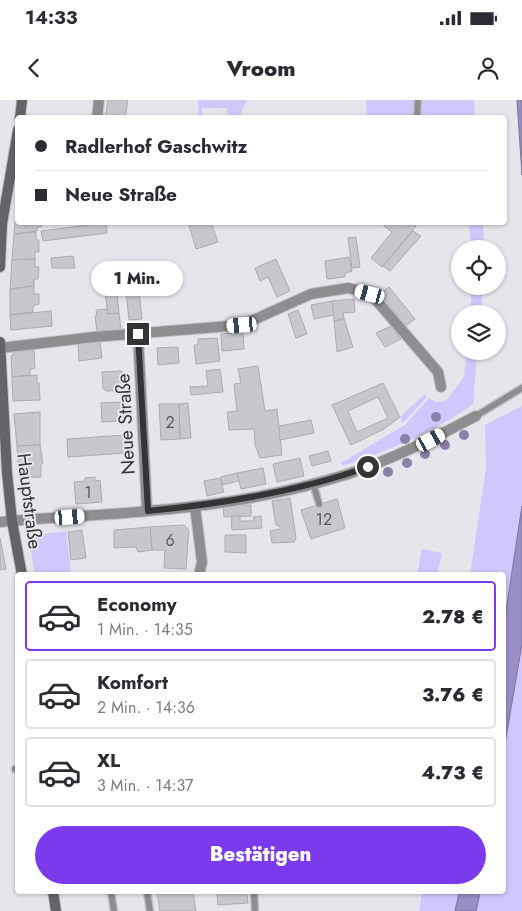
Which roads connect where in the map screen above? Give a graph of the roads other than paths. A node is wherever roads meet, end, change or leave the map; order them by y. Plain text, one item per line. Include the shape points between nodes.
1 (22, 100) edge
2 (99, 100) edge
3 (418, 100) edge
4 (20, 115) edge
5 (96, 115) edge
6 (417, 115) edge
7 (14, 173) edge
8 (0, 268) edge
9 (138, 334) junction
10 (0, 342) edge
11 (0, 348) edge
12 (440, 387) dead end
13 (522, 388) edge
14 (476, 416) joint
15 (3, 448) edge
16 (313, 483) junction
17 (319, 504) dead end
18 (194, 506) junction
19 (148, 511) junction
20 (12, 521) junction
21 (0, 522) edge
22 (21, 572) edge
23 (200, 572) edge
24 (53, 894) edge
25 (112, 894) edge
26 (147, 894) edge
27 (254, 894) edge
28 (56, 911) edge
29 (114, 911) edge
30 (150, 911) edge
31 (255, 911) edge

1 - 4 main road
2 - 5 street
3 - 6 lane
7 - 8 main road via 2,224
9 - 11 street
9 - 12 street via 242,325 311,294 348,288 370,294 438,372
9 - 19 street, Neue Straße
10 - 11 main road, Hauptstraße
11 - 15 main road, Hauptstraße
13 - 14 lane
14 - 16 street via 386,460 350,474
15 - 20 main road, Hauptstraße
16 - 17 lane
16 - 18 street
18 - 19 street
18 - 23 street via 202,562
19 - 20 street
20 - 21 street
20 - 22 main road, Hauptstraße
24 - 28 main road
25 - 29 lane
26 - 30 lane
27 - 31 lane

